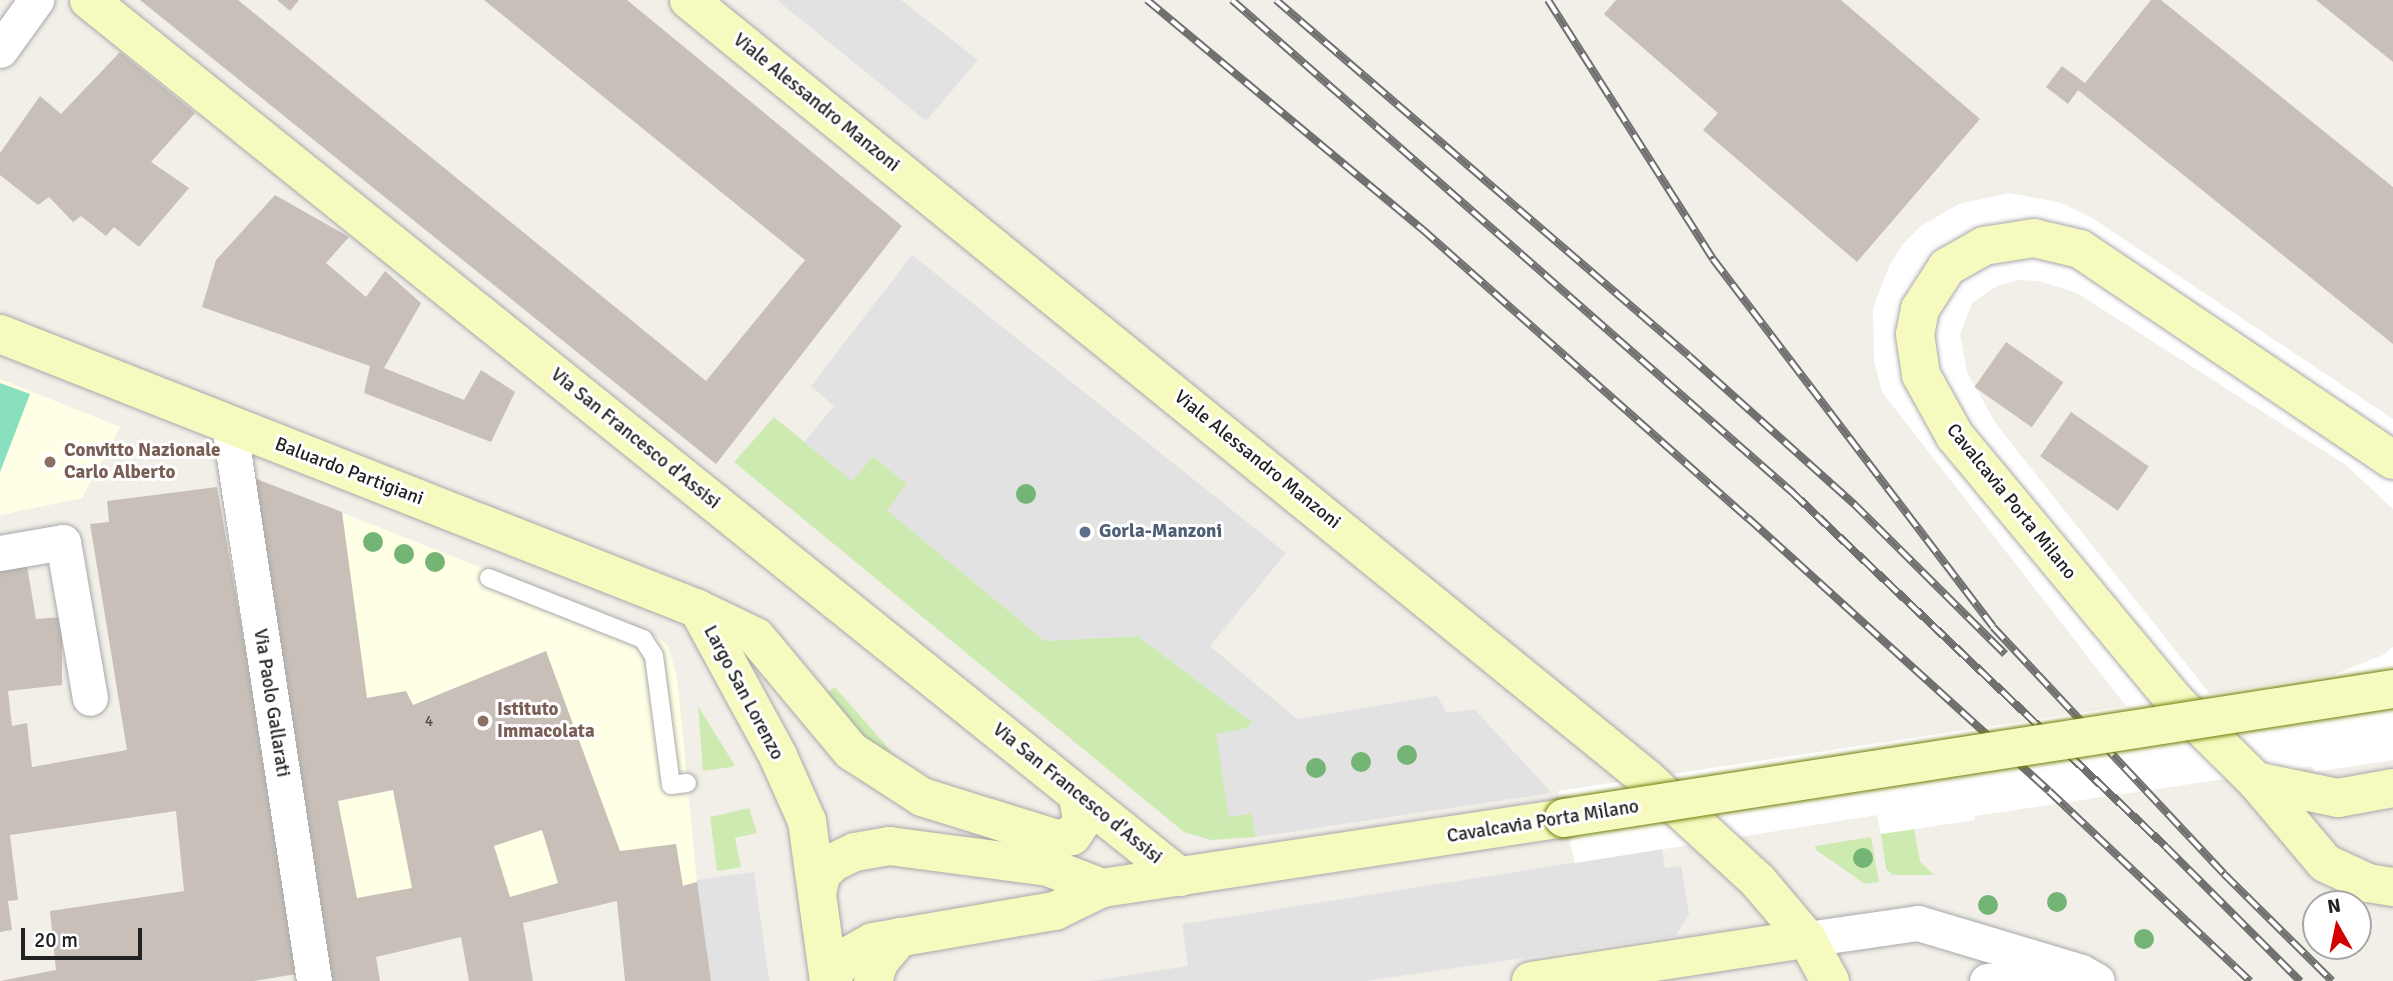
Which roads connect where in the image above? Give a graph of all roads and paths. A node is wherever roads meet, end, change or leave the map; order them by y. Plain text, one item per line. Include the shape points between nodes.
1 (36, 0) edge
2 (89, 0) edge
3 (689, 0) edge
4 (0, 50) edge
5 (0, 334) edge
6 (229, 424) junction
7 (2393, 460) edge
8 (0, 553) edge
9 (489, 579) dead end
10 (698, 610) junction
11 (2393, 689) edge
12 (90, 698) dead end
13 (2256, 781) junction
14 (687, 783) dead end
15 (2393, 788) edge
16 (1078, 794) junction
17 (1180, 877) junction
18 (2393, 887) edge
19 (1102, 888) junction
20 (819, 909) junction
21 (886, 939) junction
22 (1807, 939) junction
23 (2087, 978) edge
24 (314, 981) edge
25 (829, 981) edge
26 (873, 981) edge
27 (1531, 981) edge
28 (1830, 981) edge
29 (1987, 981) edge

1 - 4 street
2 - 16 main road, Via San Francesco d'Assisi
3 - 22 main road, Viale Alessandro Manzoni via 1646,778 1758,881
5 - 6 main road, Baluardo Partigiani
6 - 10 main road, Baluardo Partigiani
6 - 24 street, Via Paolo Gallarati
7 - 13 main road, Cavalcavia Porta Milano via 2080,249 2034,238 2006,240 1984,246 1947,267 1930,287 1915,334 1921,375 1955,436 2173,699
8 - 12 street via 63,542
9 - 14 lane via 643,639 654,656 671,785
10 - 16 main road, Largo San Lorenzo via 756,637 851,751 922,797 1057,839 1072,836 1082,821
10 - 20 main road, Largo San Lorenzo via 778,756 807,821
11 - 17 main road, Cavalcavia Porta Milano, bridge
13 - 15 main road via 2338,798
13 - 18 main road, Cavalcavia Porta Milano via 2325,863 2368,883
16 - 17 main road, Via San Francesco d'Assisi
17 - 19 main road, Largo San Lorenzo
19 - 20 main road, Largo San Lorenzo via 1048,867 889,846 855,852 832,863 821,875
19 - 21 main road, Largo San Lorenzo via 1055,911
20 - 21 main road, Largo San Lorenzo via 840,937
20 - 25 main road, Largo San Lorenzo
21 - 25 main road, Largo San Lorenzo via 843,959
21 - 26 main road
22 - 23 street via 1918,923
22 - 27 main road
22 - 28 main road, Viale Alessandro Manzoni
23 - 29 street

